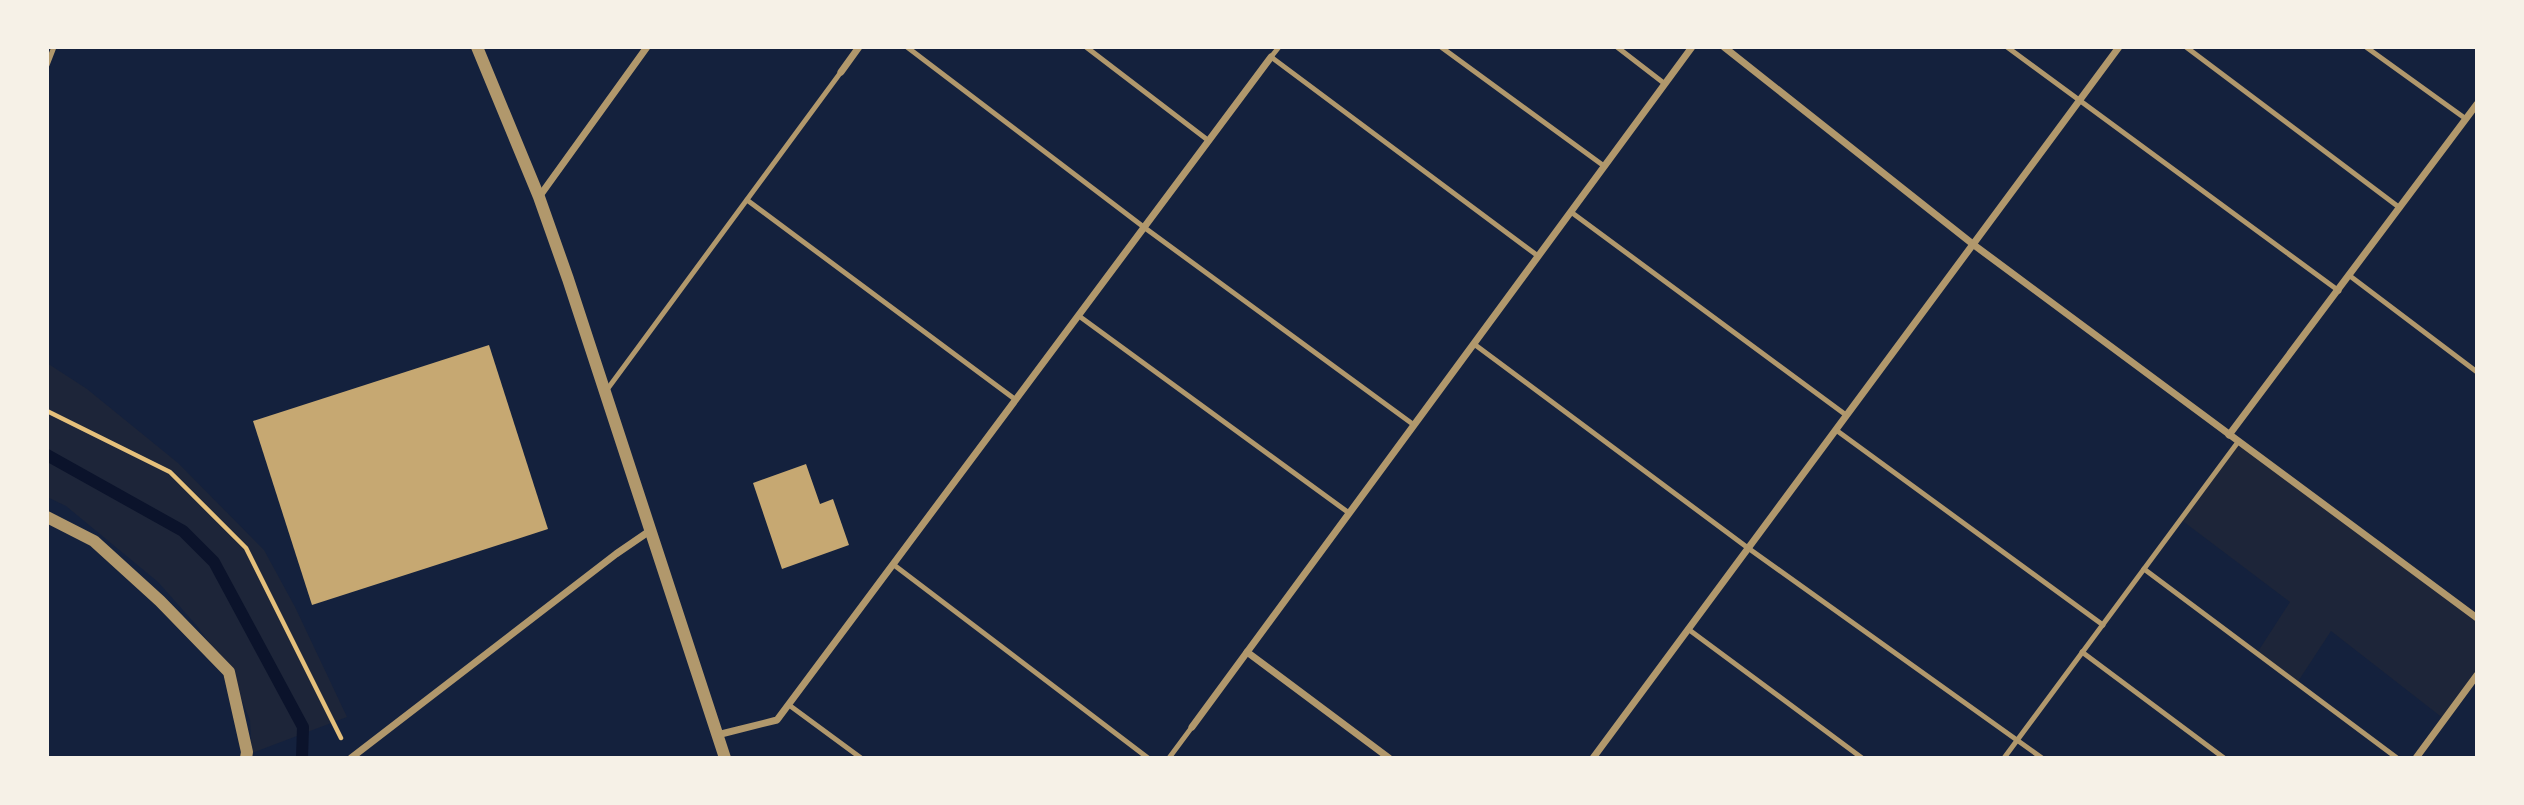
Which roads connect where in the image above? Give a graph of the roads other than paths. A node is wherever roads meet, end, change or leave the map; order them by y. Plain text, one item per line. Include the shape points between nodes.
1 (54, 47) edge
2 (478, 47) edge
3 (647, 47) edge
4 (859, 47) edge
5 (908, 47) edge
6 (1086, 47) edge
7 (1279, 47) edge
8 (1441, 47) edge
9 (1616, 47) edge
10 (1692, 47) edge
11 (1724, 47) edge
12 (2007, 47) edge
13 (2119, 47) edge
14 (2186, 47) edge
15 (2366, 47) edge
16 (1271, 57) junction
17 (47, 65) edge
18 (841, 72) joint
19 (1665, 84) junction
20 (2080, 100) junction
21 (2477, 104) edge
22 (2466, 119) junction
23 (1209, 141) junction
24 (1604, 166) junction
25 (538, 197) junction
26 (747, 200) junction
27 (2400, 208) junction
28 (1571, 212) junction
29 (1145, 228) junction
30 (1974, 245) junction
31 (1538, 256) junction
32 (2350, 276) junction
33 (2339, 291) junction
34 (1079, 316) junction
35 (1474, 344) junction
36 (2477, 373) edge
37 (606, 391) junction
38 (1016, 400) junction
39 (1846, 415) junction
40 (1414, 425) junction
41 (1836, 429) junction
42 (2229, 435) junction
43 (2238, 442) junction
44 (1349, 513) junction
45 (47, 517) edge
46 (651, 530) junction
47 (1748, 548) junction
48 (894, 565) junction
49 (2144, 569) junction
50 (2477, 618) edge
51 (2102, 625) junction
52 (1688, 629) junction
53 (1247, 652) junction
54 (2082, 652) junction
55 (2477, 675) edge
56 (789, 705) junction
57 (1192, 727) joint
58 (717, 735) junction
59 (2017, 740) junction
60 (246, 758) edge
61 (351, 758) edge
62 (725, 758) edge
63 (861, 758) edge
64 (1149, 758) edge
65 (1169, 758) edge
66 (1389, 758) edge
67 (1593, 758) edge
68 (1863, 758) edge
69 (2004, 758) edge
70 (2042, 758) edge
71 (2224, 758) edge
72 (2398, 758) edge
73 (2416, 758) edge

1 - 17 lane
2 - 25 street
3 - 25 street
4 - 18 street
5 - 29 lane
6 - 23 lane
7 - 16 lane
8 - 24 lane
9 - 19 lane
10 - 19 street
11 - 30 street
12 - 20 lane
13 - 20 street
14 - 27 lane
15 - 22 lane
16 - 23 street
16 - 31 lane
18 - 26 lane
19 - 24 street
20 - 30 street
20 - 33 lane
21 - 22 street
22 - 27 street
23 - 29 street
24 - 28 street
25 - 37 street
26 - 37 lane
26 - 38 lane
27 - 32 street
28 - 31 street
28 - 39 lane
29 - 34 street
29 - 40 lane
30 - 39 street
30 - 42 street
31 - 35 street
32 - 33 street
32 - 36 lane
33 - 42 street
34 - 38 street
34 - 44 lane
35 - 40 street
35 - 47 lane
37 - 46 street
38 - 48 street
39 - 41 street
40 - 44 street
41 - 47 street
41 - 51 lane
42 - 43 street
43 - 49 lane
43 - 50 street
44 - 53 street
45 - 60 street via 94,541 229,672
46 - 58 street
46 - 61 street
47 - 52 street
47 - 59 lane
48 - 56 street
48 - 64 lane
49 - 51 lane
49 - 72 lane
51 - 54 lane
52 - 67 street
52 - 68 lane
53 - 57 street
53 - 66 street
54 - 59 lane
54 - 71 lane
55 - 73 street
56 - 58 street via 777,720
56 - 63 lane
57 - 65 lane
58 - 62 street
59 - 69 lane
59 - 70 lane

